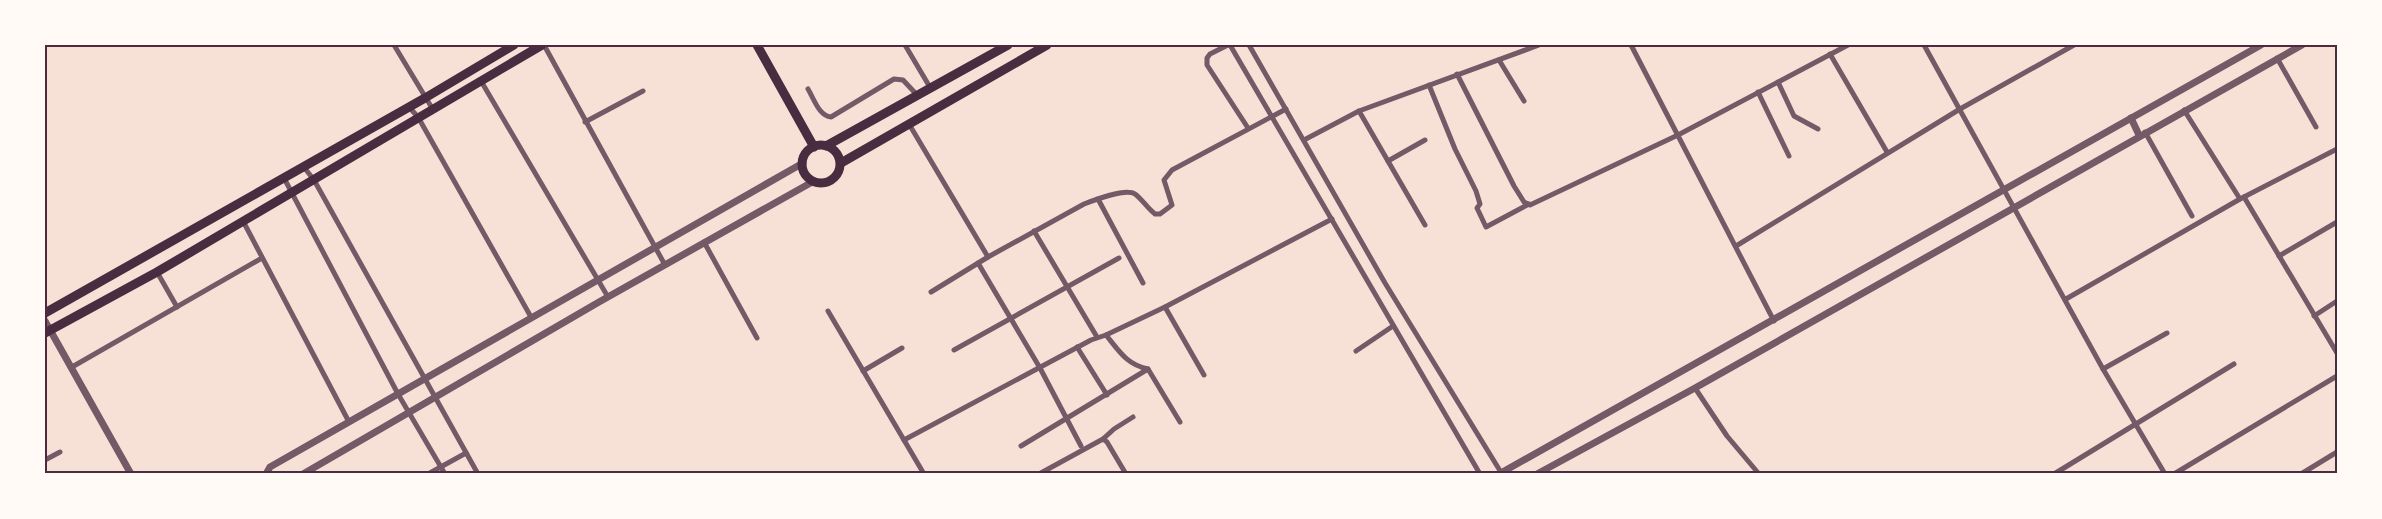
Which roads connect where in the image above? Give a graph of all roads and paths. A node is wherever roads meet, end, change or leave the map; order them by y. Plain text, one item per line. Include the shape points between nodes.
1 (394, 45) edge
2 (514, 45) edge
3 (543, 45) edge
4 (757, 45) edge
5 (905, 45) edge
6 (1008, 45) edge
7 (1047, 45) edge
8 (1229, 45) edge
9 (1249, 45) edge
10 (1539, 45) edge
11 (1630, 45) edge
12 (1848, 45) edge
13 (1924, 45) edge
14 (2074, 45) edge
15 (2261, 45) edge
16 (2302, 45) edge
17 (1030, 49) edge
18 (2287, 49) edge
19 (1830, 54) junction
20 (2277, 58) junction
21 (1499, 60) junction
22 (1457, 74) junction
23 (481, 81) junction
24 (1778, 82) junction
25 (1429, 85) junction
26 (808, 89) dead end
27 (931, 89) junction
28 (643, 91) dead end
29 (1758, 92) junction
30 (918, 96) junction
31 (425, 98) junction
32 (1524, 101) dead end
33 (409, 107) junction
34 (432, 108) junction
35 (1286, 109) junction
36 (1960, 109) junction
37 (2184, 110) junction
38 (1359, 111) junction
39 (1272, 116) junction
40 (417, 117) junction
41 (2131, 118) junction
42 (585, 122) junction
43 (909, 124) junction
44 (2316, 127) dead end
45 (1248, 128) junction
46 (1818, 129) dead end
47 (2142, 134) junction
48 (1678, 135) junction
49 (1304, 140) junction
50 (1425, 140) dead end
51 (826, 146) junction
52 (814, 147) junction
53 (2337, 149) edge
54 (1887, 152) junction
55 (1789, 156) dead end
56 (1388, 161) junction
57 (803, 163) junction
58 (841, 163) junction
59 (303, 166) junction
60 (283, 177) junction
61 (314, 180) junction
62 (814, 182) junction
63 (2004, 190) junction
64 (293, 192) junction
65 (2242, 198) junction
66 (1098, 199) junction
67 (1529, 204) junction
68 (2014, 206) junction
69 (2192, 216) dead end
70 (1332, 219) junction
71 (243, 221) junction
72 (2337, 222) edge
73 (1425, 225) dead end
74 (1035, 231) junction
75 (704, 242) junction
76 (655, 246) junction
77 (1736, 246) junction
78 (988, 256) junction
79 (2279, 256) junction
80 (262, 258) junction
81 (1119, 258) dead end
82 (978, 263) junction
83 (665, 265) junction
84 (157, 272) junction
85 (597, 279) junction
86 (1143, 283) dead end
87 (1385, 284) junction
88 (1069, 286) junction
89 (1372, 291) junction
90 (931, 292) dead end
91 (608, 297) junction
92 (2066, 299) junction
93 (2337, 302) edge
94 (177, 306) junction
95 (1164, 307) junction
96 (828, 311) dead end
97 (45, 313) edge
98 (2314, 315) junction
99 (531, 317) junction
100 (1011, 318) junction
101 (45, 321) edge
102 (1773, 321) junction
103 (1393, 326) junction
104 (48, 332) edge
105 (2167, 333) dead end
106 (1106, 335) junction
107 (1097, 337) junction
108 (757, 338) dead end
109 (1077, 347) junction
110 (902, 348) dead end
111 (954, 350) dead end
112 (1356, 351) dead end
113 (2337, 353) edge
114 (2234, 364) dead end
115 (72, 367) junction
116 (1040, 368) junction
117 (1148, 369) junction
118 (2103, 369) junction
119 (863, 371) junction
120 (1440, 374) junction
121 (1204, 375) dead end
122 (2337, 376) edge
123 (424, 378) junction
124 (1426, 382) junction
125 (1695, 388) junction
126 (398, 394) junction
127 (1107, 395) junction
128 (436, 398) junction
129 (410, 413) junction
130 (1132, 417) dead end
131 (1066, 419) junction
132 (348, 422) junction
133 (1180, 422) dead end
134 (2134, 423) junction
135 (904, 440) junction
136 (1103, 440) junction
137 (1021, 446) dead end
138 (1081, 446) dead end
139 (60, 452) dead end
140 (2337, 452) edge
141 (466, 453) junction
142 (45, 460) edge
143 (441, 466) junction
144 (131, 474) edge
145 (266, 474) edge
146 (303, 474) edge
147 (428, 474) edge
148 (445, 474) edge
149 (478, 474) edge
150 (924, 474) edge
151 (1039, 474) edge
152 (1126, 474) edge
153 (1480, 474) edge
154 (1501, 474) edge
155 (1537, 474) edge
156 (1759, 474) edge
157 (2054, 474) edge
158 (2165, 474) edge
159 (2174, 474) edge
160 (2301, 474) edge

1 - 31 street
2 - 31 highway
3 - 23 highway
3 - 42 street
4 - 52 highway
5 - 27 street
6 - 27 highway
7 - 17 highway
8 - 39 street
8 - 45 street via 1210,54 1207,65
9 - 35 street
10 - 21 street
11 - 48 street
12 - 19 street
13 - 36 street
14 - 36 street
15 - 41 street
16 - 18 street
17 - 43 highway
18 - 20 street
19 - 24 street
19 - 54 street
20 - 37 street
20 - 44 street
21 - 22 street
21 - 32 street
22 - 25 street
22 - 67 street via 1514,186
23 - 34 highway
23 - 85 street
24 - 29 street
24 - 46 street via 1794,116
25 - 38 street
25 - 67 street via 1476,191 1480,204 1477,208 1486,227
26 - 30 street via 826,117 894,79 903,80
27 - 30 highway
28 - 42 street
29 - 48 street
29 - 55 street
30 - 51 highway
31 - 33 highway
31 - 34 street
33 - 40 street
33 - 59 highway
34 - 40 highway
35 - 39 street
35 - 49 street
36 - 54 street
36 - 63 street
37 - 47 street
37 - 65 street
38 - 49 street
38 - 56 street
39 - 45 street
39 - 70 street
40 - 61 highway
40 - 99 street
41 - 47 street
41 - 63 street
42 - 76 street
43 - 58 highway
43 - 78 street
45 - 66 street via 1172,170 1164,180 1172,205 1160,214 1128,191
47 - 68 street
47 - 69 street
48 - 67 street
48 - 77 street
49 - 87 street
50 - 56 street
51 - 52 highway
51 - 58 highway via 835,151
52 - 57 highway
53 - 65 street
54 - 77 street
56 - 73 street
57 - 62 highway via 807,176
57 - 76 street
58 - 62 highway via 832,179
59 - 60 highway
59 - 61 street
60 - 64 street
60 - 97 highway
61 - 64 highway
61 - 123 street
62 - 75 street
63 - 68 street
63 - 102 street
64 - 71 highway
64 - 126 street
65 - 79 street
65 - 92 street
66 - 74 street
66 - 86 street
68 - 92 street
68 - 125 street
70 - 89 street
70 - 95 street
71 - 80 street
71 - 84 highway
72 - 79 street
74 - 78 street
74 - 88 street
75 - 83 street
75 - 108 street
76 - 83 street
76 - 85 street
77 - 102 street
78 - 82 street
79 - 98 street
80 - 94 street
80 - 132 street
81 - 88 street
82 - 90 street
82 - 100 street
83 - 91 street
84 - 94 street
84 - 104 highway
85 - 91 street
85 - 99 street
87 - 89 street
87 - 120 street
88 - 100 street
88 - 107 street
89 - 103 street
91 - 128 street
92 - 118 street
93 - 98 street
94 - 115 street
95 - 106 street
95 - 121 street
96 - 119 street
98 - 113 street
99 - 123 street
100 - 111 street
100 - 116 street
101 - 104 street
102 - 154 street
103 - 112 street
103 - 124 street
104 - 115 street
105 - 118 street
106 - 107 street
106 - 117 street via 1125,360
107 - 109 street
109 - 116 street
109 - 127 street
110 - 119 street
114 - 134 street
115 - 144 street
116 - 131 street
116 - 135 street
117 - 127 street
117 - 133 street
118 - 134 street
119 - 135 street
120 - 124 street
120 - 154 street
122 - 159 street
123 - 126 street
123 - 128 street
124 - 153 street
125 - 155 street
125 - 156 street
126 - 129 street
126 - 132 street
127 - 131 street
128 - 129 street
128 - 141 street
129 - 143 street
129 - 146 street
130 - 136 street
131 - 137 street
131 - 138 street
132 - 145 street via 270,467
134 - 157 street
134 - 158 street
135 - 150 street
136 - 151 street
136 - 152 street
139 - 142 street
140 - 160 street
141 - 143 street
141 - 149 street
143 - 147 street
143 - 148 street

